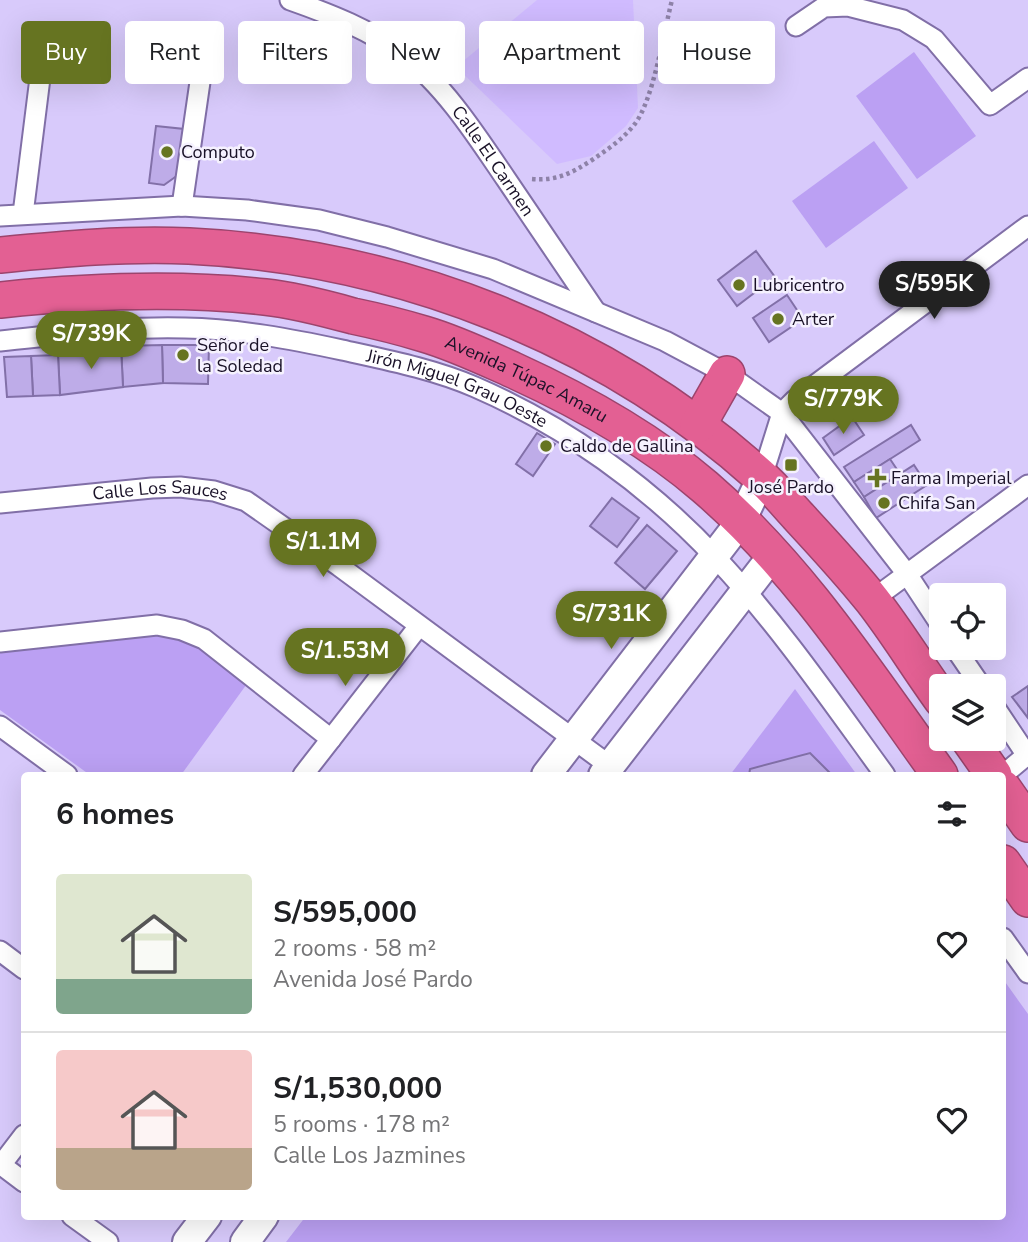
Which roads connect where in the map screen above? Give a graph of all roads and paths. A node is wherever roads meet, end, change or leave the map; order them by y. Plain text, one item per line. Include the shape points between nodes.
1 (290, 0) edge
2 (672, 0) edge
3 (796, 26) dead end
4 (1028, 78) edge
5 (39, 84) edge
6 (200, 84) edge
7 (505, 177) junction
8 (182, 205) junction
9 (23, 214) junction
10 (0, 216) edge
11 (1028, 226) edge
12 (0, 255) edge
13 (0, 300) edge
14 (596, 312) junction
15 (0, 341) edge
16 (727, 374) junction
17 (782, 413) junction
18 (698, 425) junction
19 (762, 477) junction
20 (1028, 485) edge
21 (0, 503) edge
22 (741, 521) junction
23 (773, 555) junction
24 (714, 556) junction
25 (906, 574) junction
26 (745, 591) junction
27 (872, 600) junction
28 (929, 608) edge
29 (419, 626) junction
30 (0, 642) edge
31 (929, 681) edge
32 (1006, 723) edge
33 (0, 726) edge
34 (331, 739) junction
35 (574, 739) junction
36 (977, 751) edge
37 (1028, 755) edge
38 (607, 771) edge
39 (63, 772) edge
40 (305, 772) edge
41 (548, 772) edge
42 (883, 772) edge
43 (938, 772) edge
44 (992, 772) edge
45 (1006, 773) edge
46 (1006, 792) edge
47 (1028, 824) edge
48 (1006, 867) edge
49 (1028, 899) edge
50 (1006, 942) edge
51 (0, 951) edge
52 (21, 966) edge
53 (1028, 973) edge
54 (21, 1139) edge
55 (1, 1165) edge
56 (21, 1180) edge
57 (78, 1220) edge
58 (204, 1220) edge
59 (261, 1220) edge
60 (108, 1242) edge
61 (187, 1242) edge
62 (245, 1242) edge

1 - 7 street, Calle El Carmen via 372,34 406,56 441,92
2 - 7 path via 652,84 636,124 571,174 549,180
3 - 4 street via 824,7 848,6 903,20 934,39 990,105
5 - 9 street
6 - 8 street
7 - 14 street, Calle El Carmen
8 - 9 street
8 - 14 street via 319,220 387,237 493,270
9 - 10 street
11 - 17 street
12 - 18 highway via 71,248 187,246 253,251 359,269 461,300 561,342 649,390
13 - 22 highway, Avenida Túpac Amaru via 87,292 215,292 319,307 426,334 562,393 616,424 704,486
14 - 16 street via 666,341
15 - 24 street, Jirón Miguel Grau Oeste via 184,328 241,332 400,363 473,386 544,420 657,503
16 - 17 street
16 - 18 highway
17 - 19 street
17 - 25 street
18 - 19 highway
19 - 22 main road
19 - 27 highway
20 - 25 street
21 - 29 street, Calle Los Sauces via 152,488 214,491 246,501
22 - 23 highway, Avenida Túpac Amaru
22 - 24 main road
23 - 26 main road
23 - 43 highway, Avenida Túpac Amaru via 832,624
24 - 26 street, Jirón Miguel Grau Oeste
24 - 35 main road
25 - 27 street
25 - 28 street
26 - 38 main road
26 - 42 street, Jirón Miguel Grau Oeste
27 - 31 highway
29 - 34 street
29 - 35 street, Calle Los Sauces
30 - 34 street via 157,625 182,629 204,639
32 - 37 street
33 - 39 street
34 - 40 street
35 - 38 street, Calle Los Sauces
35 - 41 main road
36 - 44 highway
37 - 45 street
46 - 47 highway
48 - 49 highway
50 - 53 street
51 - 52 street
54 - 55 street
55 - 56 street
57 - 60 street
58 - 61 main road
59 - 62 main road

